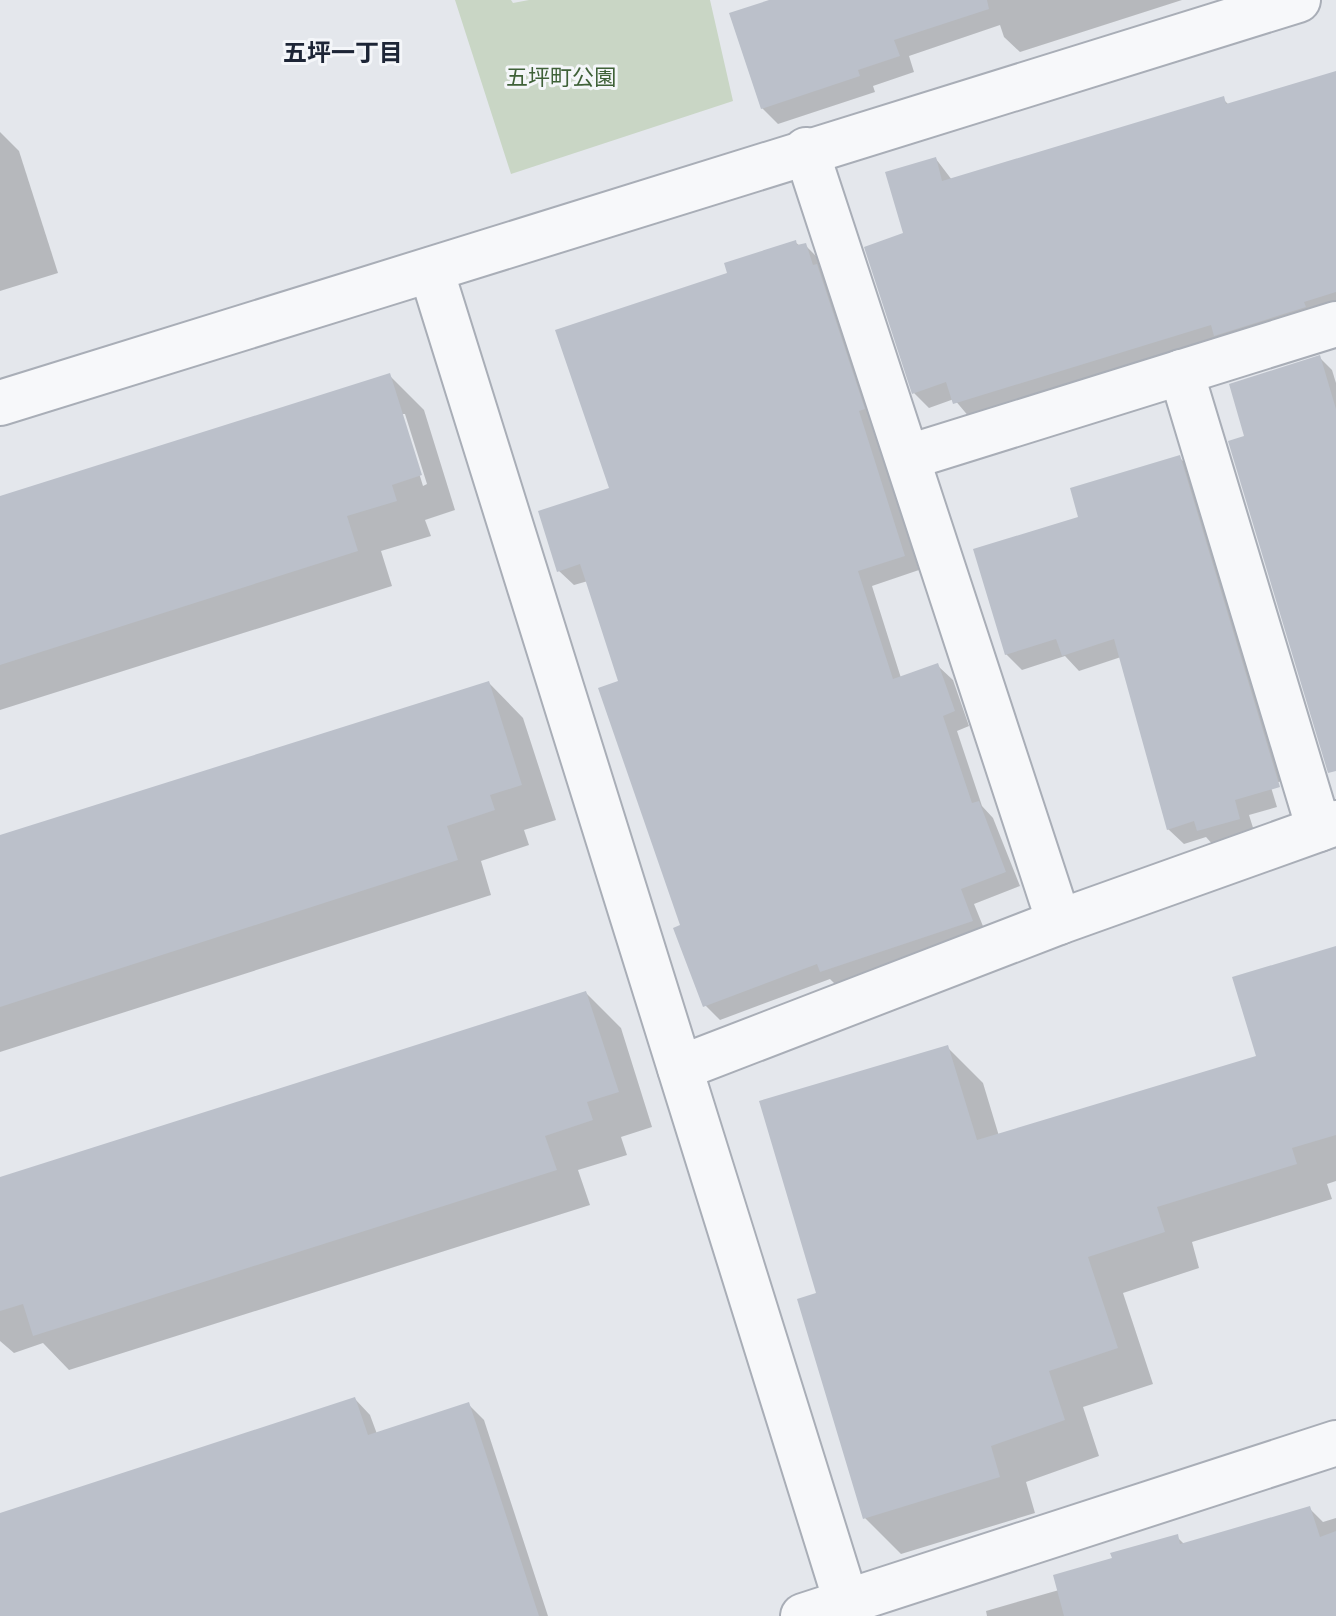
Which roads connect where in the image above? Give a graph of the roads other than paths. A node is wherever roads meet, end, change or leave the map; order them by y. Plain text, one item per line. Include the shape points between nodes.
1 (1298, 0) edge
2 (806, 150) junction
3 (431, 270) junction
4 (1336, 324) edge
5 (1181, 372) junction
6 (0, 403) edge
7 (909, 457) junction
8 (1327, 826) edge
9 (1059, 922) junction
10 (680, 1068) junction
11 (1336, 1443) edge
12 (825, 1610) edge

1 - 2 street
2 - 3 street
2 - 7 street
3 - 6 street
3 - 10 street
4 - 5 street
5 - 7 street
5 - 8 street
7 - 9 street
8 - 9 street
9 - 10 street
10 - 12 street
11 - 12 street

